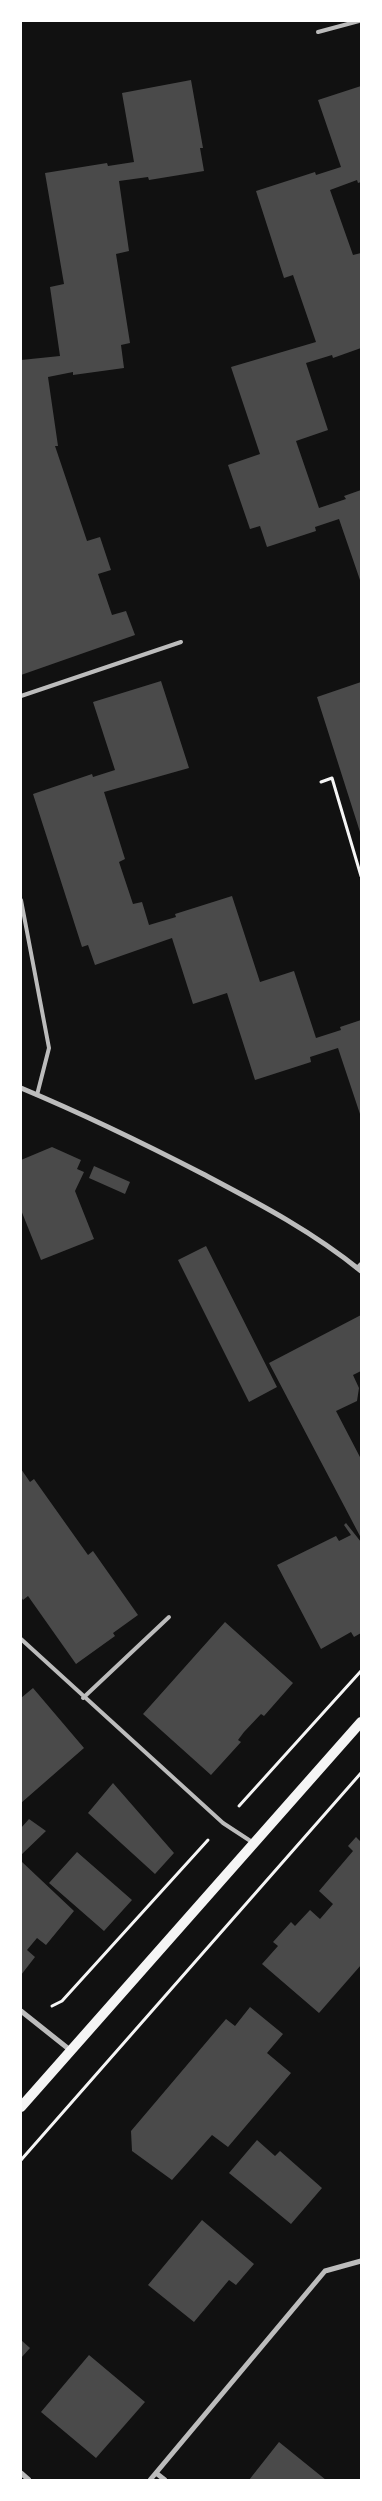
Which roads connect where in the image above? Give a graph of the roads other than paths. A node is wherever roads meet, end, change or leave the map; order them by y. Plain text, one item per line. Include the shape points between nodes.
1 (359, 21) edge
2 (318, 32) dead end
3 (181, 642) dead end
4 (21, 696) edge
5 (21, 900) edge
6 (21, 1088) edge
7 (37, 1095) junction
8 (360, 1267) edge
9 (169, 1617) dead end
10 (21, 1640) edge
11 (83, 1698) junction
12 (361, 1722) edge
13 (254, 1843) junction
14 (21, 2011) edge
15 (70, 2050) junction
16 (21, 2107) edge
17 (361, 2261) edge
18 (21, 2473) edge
19 (156, 2473) junction
20 (29, 2480) edge
21 (150, 2480) edge
22 (165, 2480) edge

1 - 2 lane
3 - 4 lane
5 - 7 lane via 49,1048
6 - 7 street
7 - 8 street via 259,1203 310,1232
9 - 11 lane
10 - 11 lane
11 - 13 lane via 223,1823
12 - 13 main road
13 - 15 main road
14 - 15 street
15 - 16 main road
17 - 19 street via 325,2271
18 - 20 street
19 - 21 street
19 - 22 street

